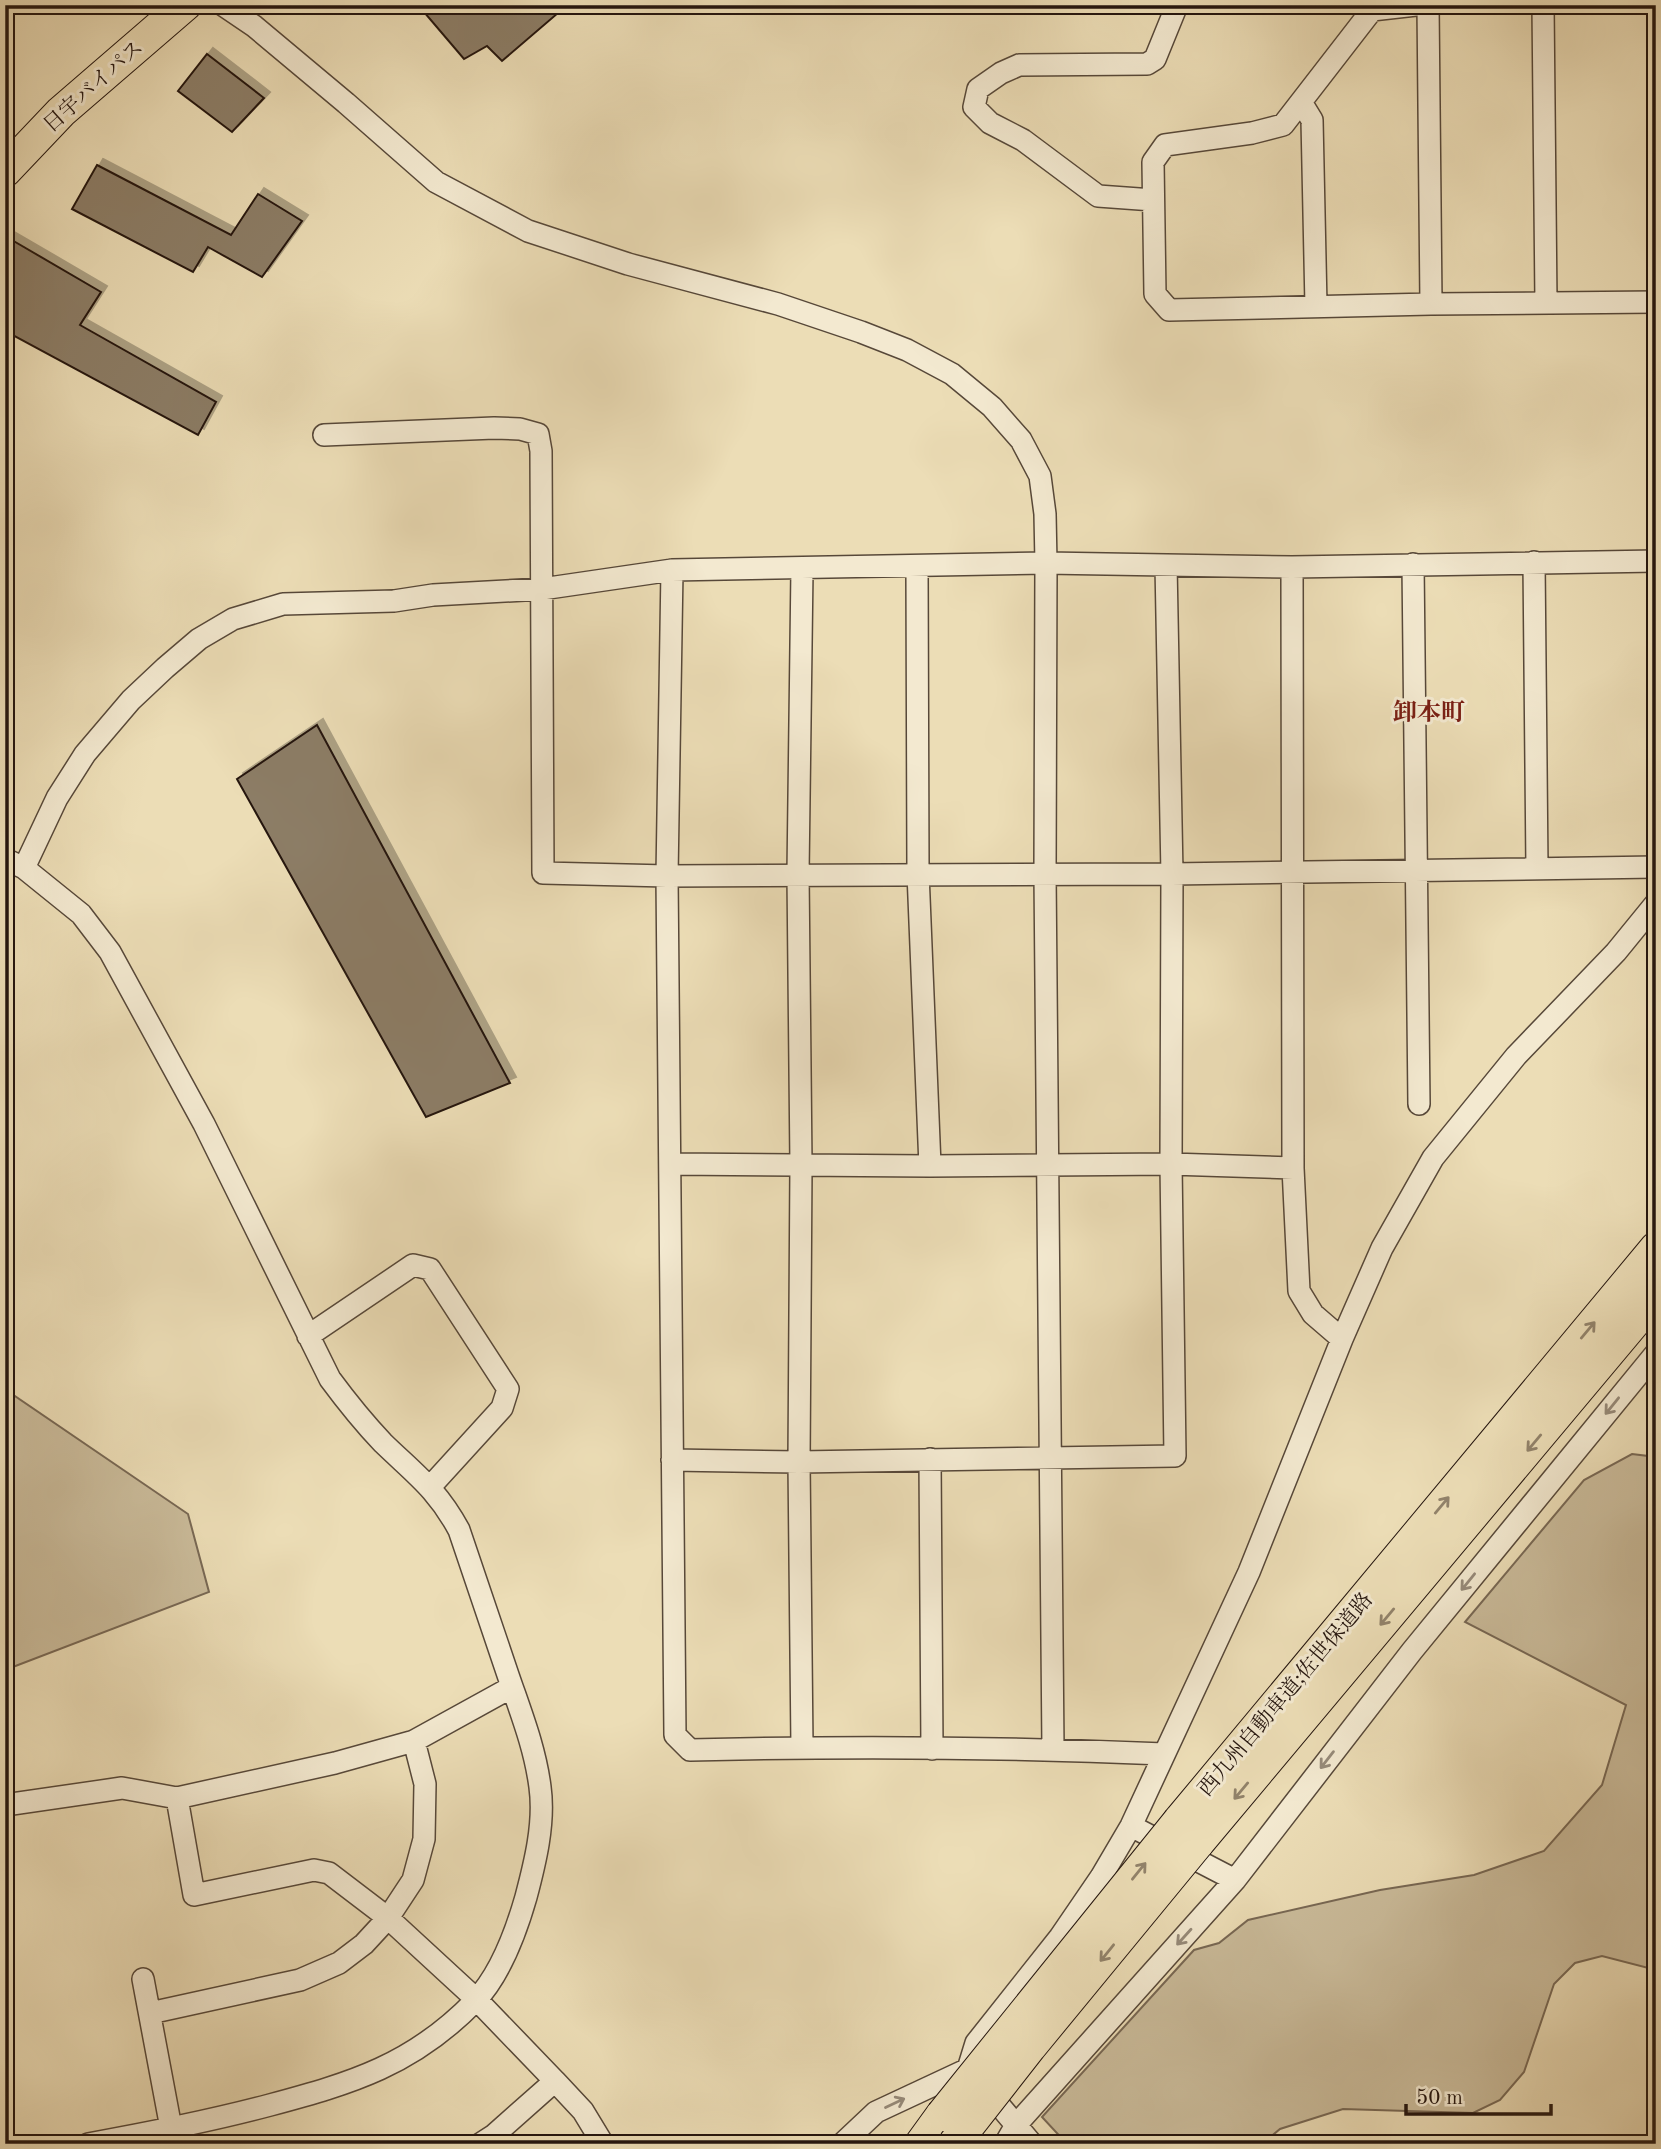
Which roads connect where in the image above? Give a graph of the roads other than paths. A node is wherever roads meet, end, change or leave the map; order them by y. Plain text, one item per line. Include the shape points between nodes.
1 (185, 5) edge
2 (223, 5) edge
3 (1177, 5) edge
4 (1416, 5) edge
5 (1428, 5) edge
6 (1543, 5) edge
7 (1301, 102) junction
8 (5, 171) edge
9 (1153, 200) junction
10 (1656, 302) edge
11 (1546, 303) junction
12 (1431, 304) junction
13 (1316, 306) junction
14 (324, 435) dead end
15 (1656, 561) edge
16 (1534, 562) junction
17 (1046, 563) junction
18 (1413, 564) junction
19 (1166, 565) junction
20 (917, 567) junction
21 (1292, 567) junction
22 (802, 569) junction
23 (672, 570) junction
24 (542, 589) junction
25 (15, 864) edge
26 (1656, 867) edge
27 (1537, 868) junction
28 (1418, 869) junction
29 (1294, 870) junction
30 (918, 873) junction
31 (798, 874) junction
32 (1045, 874) junction
33 (1172, 874) junction
34 (667, 876) junction
35 (1656, 904) edge
36 (1419, 1104) dead end
37 (671, 1164) junction
38 (801, 1164) junction
39 (1171, 1164) junction
40 (1049, 1165) junction
41 (930, 1166) junction
42 (1293, 1168) junction
43 (1656, 1248) edge
44 (1656, 1296) edge
45 (307, 1336) junction
46 (1342, 1339) junction
47 (1656, 1353) edge
48 (1051, 1458) junction
49 (672, 1460) junction
50 (930, 1460) junction
51 (799, 1462) junction
52 (430, 1487) junction
53 (512, 1687) junction
54 (414, 1741) junction
55 (802, 1747) junction
56 (932, 1749) junction
57 (1053, 1749) junction
58 (1164, 1755) junction
59 (177, 1798) junction
60 (5, 1805) edge
61 (1131, 1826) junction
62 (1188, 1833) junction
63 (1235, 1880) junction
64 (388, 1918) junction
65 (143, 1979) dead end
66 (477, 2000) junction
67 (150, 2013) junction
68 (968, 2068) junction
69 (555, 2081) junction
70 (1016, 2125) junction
71 (173, 2136) edge
72 (88, 2144) edge
73 (480, 2144) edge
74 (603, 2144) edge
75 (842, 2144) edge
76 (921, 2144) edge
77 (954, 2144) edge
78 (1005, 2144) edge
79 (1032, 2144) edge

1 - 8 highway, 日宇バイパス via 61,112
2 - 17 street via 254,26 436,182 528,231 628,264 778,304 907,350 953,374 1021,440 1040,476
3 - 9 street via 1155,59 1147,64 1019,65 978,89 974,107 990,123 1023,140 1098,196
4 - 7 street via 1372,10
5 - 12 street
6 - 11 street
7 - 9 street via 1283,125 1165,145 1153,162
7 - 13 street via 1312,120
9 - 13 street via 1154,294 1169,310
10 - 11 street
11 - 12 street
12 - 13 street
14 - 24 street via 494,428 538,434
15 - 16 street
16 - 18 street
16 - 27 street
17 - 19 street
17 - 20 street
17 - 32 street
18 - 21 street
18 - 28 street
19 - 21 street
19 - 33 street
20 - 22 street
20 - 30 street
21 - 29 street
22 - 23 street
22 - 31 street
23 - 24 street
23 - 34 street
24 - 25 street via 284,604 233,619 199,639 131,700 85,754
24 - 34 street via 543,873
25 - 45 street via 81,914 110,952 204,1124
26 - 27 street
27 - 28 street
28 - 29 street
28 - 36 street
29 - 33 street
29 - 42 street
30 - 31 street
30 - 32 street
30 - 41 street
31 - 34 street
31 - 38 street
32 - 33 street
32 - 40 street
33 - 39 street
34 - 37 street
35 - 46 street via 1516,1056 1433,1158 1382,1248
37 - 38 street
37 - 49 street
38 - 41 street
38 - 51 street
39 - 40 street
39 - 42 street
39 - 48 street via 1175,1456
40 - 41 street
40 - 48 street
42 - 46 street via 1298,1292 1312,1314
62 -> 43 highway, 西九州自動車道;佐世保道路
44 -> 62 highway, 西九州自動車道;佐世保道路
45 - 52 street via 352,1409
45 - 52 street via 414,1265 430,1269 508,1389 502,1408
46 - 58 street via 1249,1572
47 -> 63 street via 1412,1651
48 - 50 street
48 - 57 street
49 - 51 street
49 - 55 street via 675,1734 690,1750
50 - 51 street
50 - 56 street
51 - 55 street
52 - 53 street via 459,1530
53 - 54 street
53 - 66 street via 537,1768 540,1825 521,1913 502,1960
54 - 59 street
54 - 64 street via 425,1784 424,1839 413,1880
55 - 56 street
56 - 57 street
57 - 58 street
58 - 61 street
59 - 60 street via 122,1788
59 - 64 street via 194,1895 314,1870 329,1873
61 - 63 street
61 - 68 street via 1067,1927 976,2043
76 -> 62 highway, 西九州自動車道;佐世保道路, bridge
62 -> 77 highway, 西九州自動車道;佐世保道路, bridge
63 -> 70 street
64 - 66 street
64 - 67 street via 339,1963 300,1980
65 - 67 street
66 - 69 street
66 - 71 street via 415,2050 366,2076
67 - 71 street
68 - 70 street
75 -> 68 street via 876,2112
69 - 73 street
69 - 74 street via 583,2111
70 - 78 street
70 - 79 street
71 - 72 street

